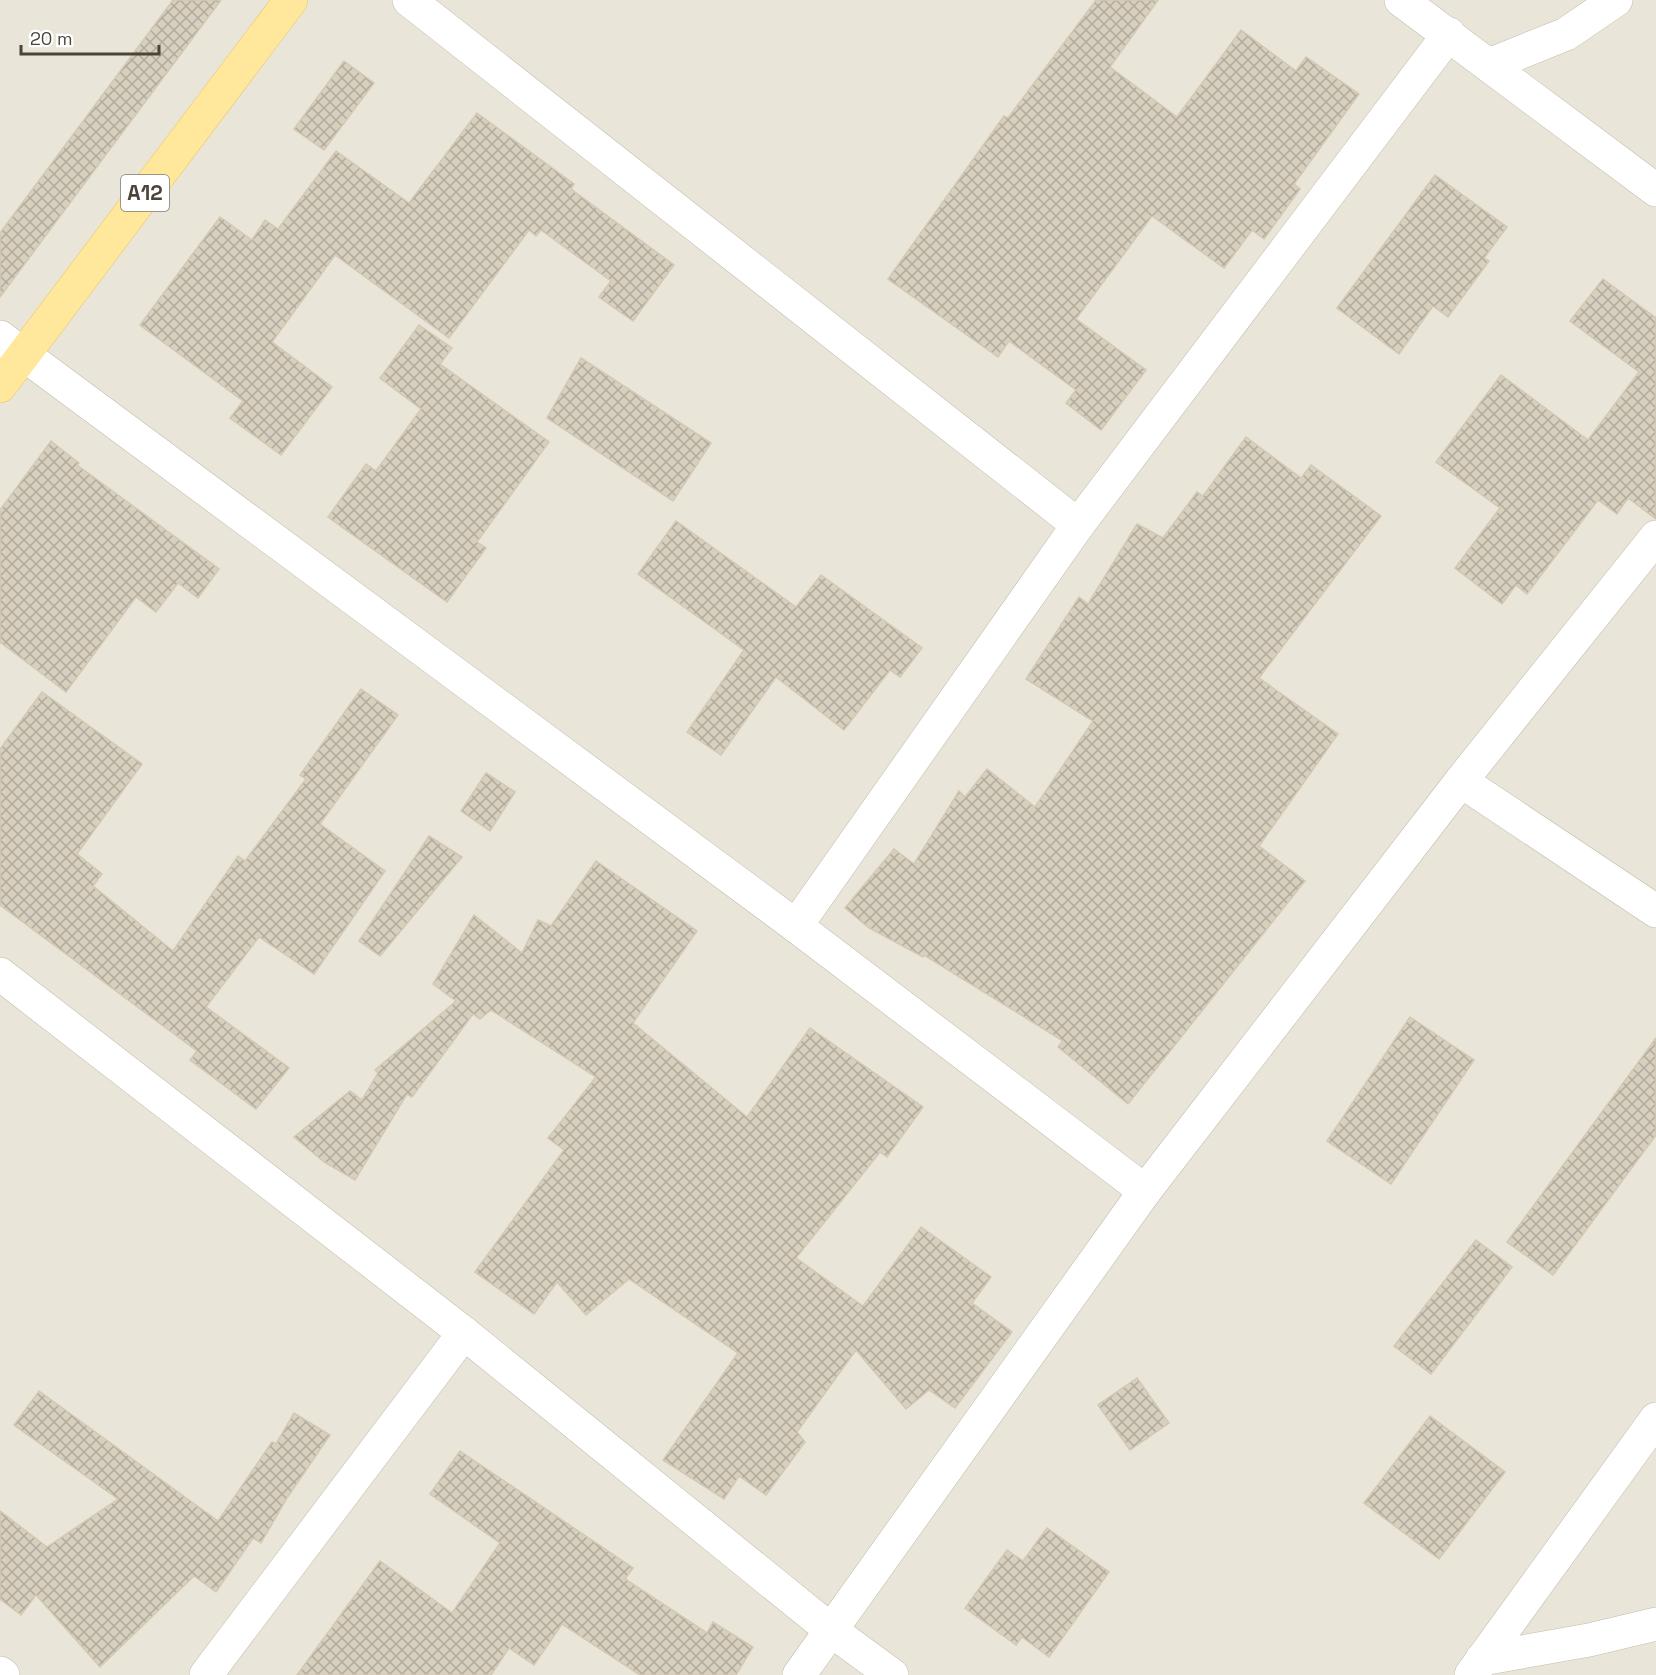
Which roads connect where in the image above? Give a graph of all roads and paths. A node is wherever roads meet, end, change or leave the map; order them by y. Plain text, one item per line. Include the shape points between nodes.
1 (291, 0) edge
2 (409, 0) edge
3 (1401, 0) edge
4 (1617, 0) edge
5 (1449, 34) junction
6 (1490, 65) junction
7 (1656, 190) edge
8 (12, 346) edge
9 (0, 386) edge
10 (1077, 525) junction
11 (1656, 537) edge
12 (1461, 781) junction
13 (1656, 911) edge
14 (795, 926) junction
15 (0, 974) edge
16 (1145, 1191) junction
17 (464, 1333) junction
18 (1656, 1419) edge
19 (1656, 1624) edge
20 (832, 1631) junction
21 (1476, 1667) edge
22 (206, 1675) edge
23 (799, 1675) edge
24 (892, 1675) edge

1 - 8 main road, A12
2 - 10 street
3 - 5 street
4 - 6 street via 1566,34
5 - 6 street
5 - 10 street
6 - 7 street
8 - 9 main road, A12
8 - 14 street
10 - 14 street
11 - 12 street
12 - 13 street
12 - 16 street
14 - 16 street
15 - 17 street
16 - 20 street
17 - 20 street
17 - 22 street
18 - 21 street
19 - 21 street
20 - 23 street
20 - 24 street

